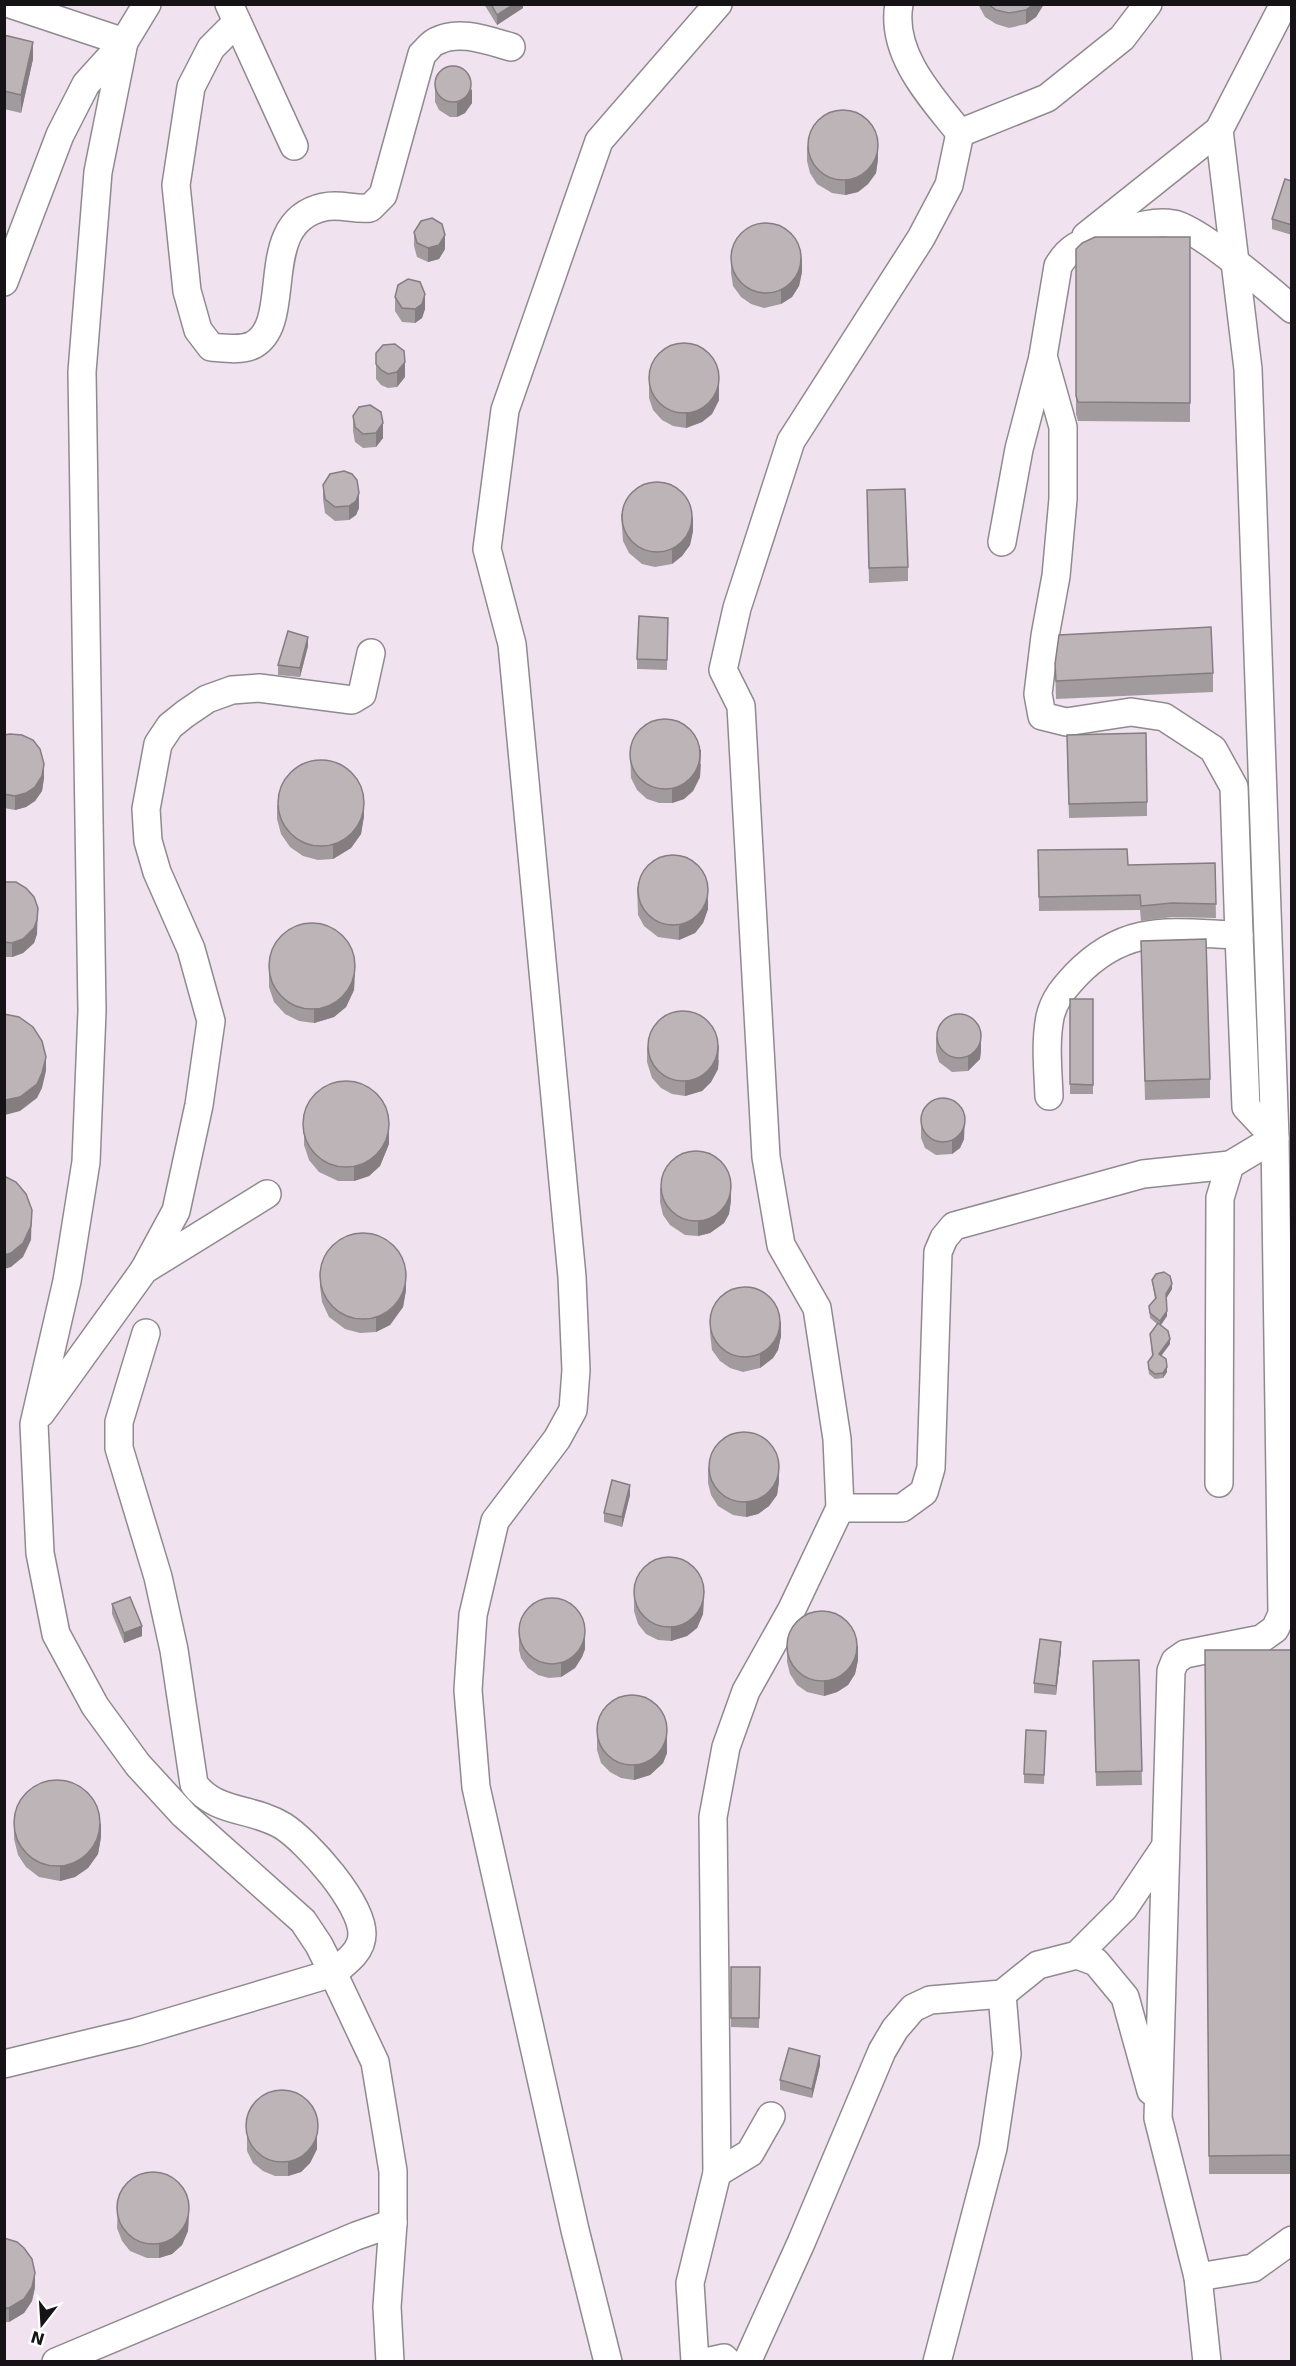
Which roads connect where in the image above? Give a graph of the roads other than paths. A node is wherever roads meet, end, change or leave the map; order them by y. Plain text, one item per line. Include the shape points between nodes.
1 (9, 4) edge
2 (147, 4) edge
3 (718, 4) edge
4 (898, 4) edge
5 (1148, 4) edge
6 (1284, 4) edge
7 (233, 13) edge
8 (124, 42) junction
9 (511, 47) dead end
10 (1219, 130) junction
11 (960, 133) junction
12 (294, 146) dead end
13 (1075, 245) junction
14 (1236, 264) junction
15 (4, 282) edge
16 (1292, 309) edge
17 (1043, 356) junction
18 (1002, 542) dead end
19 (371, 653) dead end
20 (1239, 935) junction
21 (1049, 1095) dead end
22 (1275, 1138) junction
23 (1230, 1165) junction
24 (267, 1194) dead end
25 (144, 1270) junction
26 (146, 1333) dead end
27 (34, 1424) junction
28 (1219, 1483) dead end
29 (840, 1508) junction
30 (1287, 1621) edge
31 (1165, 1847) junction
32 (1077, 1955) junction
33 (333, 1973) junction
34 (1002, 1994) junction
35 (4, 2064) edge
36 (771, 2116) dead end
37 (1158, 2118) junction
38 (717, 2173) junction
39 (393, 2223) junction
40 (1292, 2240) edge
41 (1198, 2277) junction
42 (56, 2361) edge
43 (390, 2361) edge
44 (609, 2361) edge
45 (695, 2361) edge
46 (706, 2361) edge
47 (728, 2361) edge
48 (747, 2361) edge
49 (937, 2361) edge
50 (1208, 2361) edge

1 - 8 lane
2 - 8 lane
3 - 44 lane via 599,141 505,410 487,549 512,644 571,1265 576,1370 573,1410 556,1440 495,1521 473,1615 468,1690 476,1787 572,2218
4 - 11 lane via 896,24 906,55 922,85
5 - 11 lane via 1122,38 1047,98
6 - 10 lane
7 - 9 lane via 191,87 176,185 187,291 198,330 212,347 252,345 265,333 276,304 280,252 291,230 305,215 340,205 370,208 383,195 423,54 436,41 451,36 476,37
7 - 12 lane
8 - 15 lane via 86,84 60,135
8 - 27 lane via 98,172 82,372 92,1011 86,1162 67,1281
10 - 13 lane
10 - 14 lane
11 - 29 lane via 949,185 921,238 790,441 737,608 723,670 741,706 766,1157 781,1245 817,1308 837,1439
13 - 14 lane via 1143,225 1175,224 1206,240
13 - 17 lane via 1058,266
14 - 16 lane
14 - 22 lane via 1248,369
17 - 18 lane via 1019,449
17 - 20 lane via 1063,427 1063,499 1038,694 1042,716 1066,722 1131,712 1164,717 1213,749 1234,787
19 - 25 lane via 362,694 352,700 259,688 232,690 207,699 185,714 170,726 158,744 146,809 148,841 191,949 211,1021 199,1105 176,1211
20 - 21 lane via 1158,932 1118,942 1094,957 1057,997 1050,1018
20 - 22 lane via 1246,1107
22 - 23 lane
22 - 30 lane
23 - 28 lane via 1220,1198
23 - 29 lane via 1143,1174 954,1226 938,1252 931,1468 924,1492 902,1508
24 - 25 lane
25 - 27 lane
26 - 33 lane via 119,1422 119,1448 158,1577 174,1650 194,1784 214,1803 283,1826 323,1860 356,1912 362,1935 357,1952
27 - 33 lane via 40,1553 56,1634 95,1706 138,1765 184,1815 303,1921
29 - 38 lane via 792,1609 746,1691 726,1747 713,1817
30 - 31 lane via 1261,1639 1185,1654 1174,1662 1170,1671
31 - 32 lane via 1124,1908
31 - 37 lane
32 - 34 lane via 1038,1965
32 - 37 lane via 1096,1962 1125,1997
33 - 35 lane via 136,2032
33 - 39 lane via 375,2062 393,2171
34 - 48 lane via 930,2000 913,2008 895,2029
34 - 49 lane via 1007,2054 993,2148
36 - 38 lane via 750,2153
37 - 41 lane
38 - 45 lane via 690,2283
39 - 42 lane
39 - 43 lane via 387,2307
40 - 41 lane via 1253,2268
41 - 50 lane
46 - 47 lane

